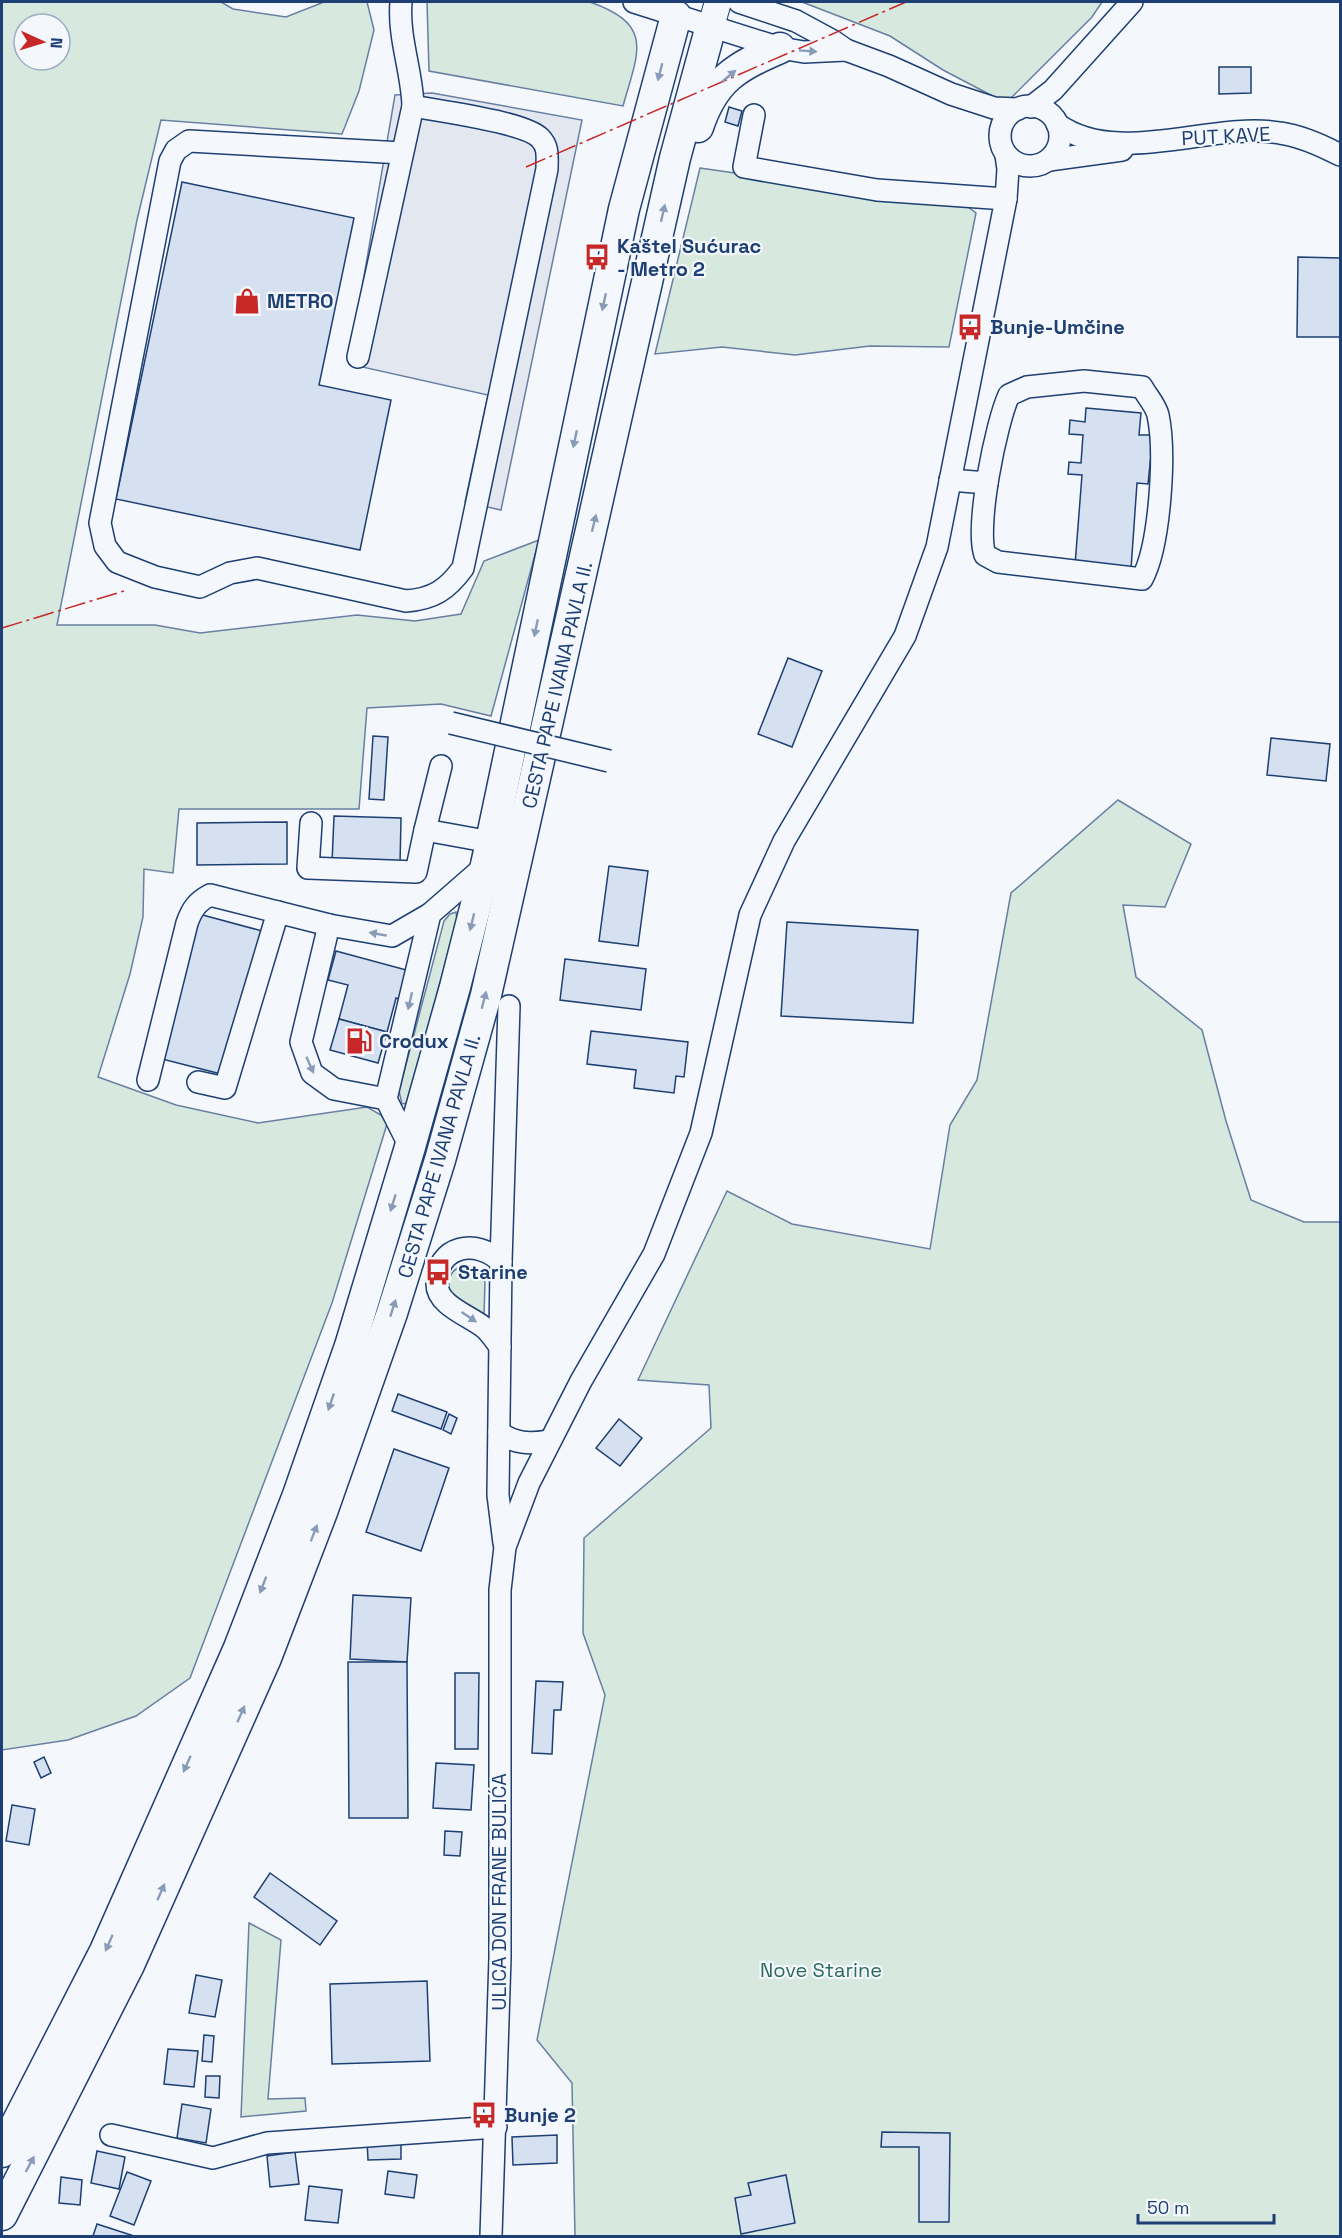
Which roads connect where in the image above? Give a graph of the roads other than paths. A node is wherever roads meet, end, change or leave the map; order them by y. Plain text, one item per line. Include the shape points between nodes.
1 (401, 2) edge
2 (634, 2) edge
3 (739, 2) edge
4 (1132, 2) edge
5 (678, 9) edge
6 (714, 14) edge
7 (780, 48) junction
8 (846, 50) junction
9 (1070, 72) junction
10 (951, 94) junction
11 (413, 106) junction
12 (1024, 108) junction
13 (754, 116) dead end
14 (1055, 120) junction
15 (1143, 142) junction
16 (1003, 146) junction
17 (402, 153) junction
18 (1341, 155) edge
19 (675, 158) junction
20 (1040, 163) junction
21 (1006, 200) junction
22 (358, 357) dead end
23 (950, 480) junction
24 (987, 483) junction
25 (451, 723) dead end
26 (609, 761) dead end
27 (441, 766) dead end
28 (311, 823) dead end
29 (425, 830) junction
30 (489, 854) junction
31 (278, 912) junction
32 (430, 914) junction
33 (329, 925) junction
34 (509, 1006) dead end
35 (148, 1080) dead end
36 (198, 1082) dead end
37 (386, 1099) junction
38 (410, 1147) junction
39 (501, 1262) junction
40 (500, 1347) junction
41 (499, 1431) junction
42 (548, 1441) junction
43 (505, 1547) junction
44 (496, 2127) junction
45 (111, 2135) dead end
46 (2, 2152) edge
47 (2, 2216) edge
48 (486, 2235) edge

1 - 11 street via 402,38
2 - 5 street
3 - 8 street via 796,21
4 - 9 street
5 - 6 street
5 -> 30 highway, CESTA PAPE IVANA PAVLA II. via 624,209
6 - 7 street
6 - 19 highway, CESTA PAPE IVANA PAVLA II.
7 -> 8 street via 804,52
19 -> 7 highway via 696,132 713,92 727,76
8 - 10 street
9 - 12 street via 1042,100
9 - 14 street via 1059,93
10 - 12 street via 994,108
10 - 16 street
11 - 17 street
11 - 17 street via 522,128 539,136 547,147 542,190 463,568 450,586 435,595 406,601 257,568 230,573 200,587 155,577 117,562 105,546 100,523 170,161 176,150 189,141
12 - 14 street via 1047,111
12 - 16 street via 1005,120
13 - 21 street via 744,167 877,190
14 - 15 street, PUT KAVE via 1071,134 1089,140
14 - 20 street via 1059,143
15 - 18 street, PUT KAVE via 1216,133 1278,132
15 - 20 street, PUT KAVE via 1105,154 1063,156
16 - 20 street via 1022,165
16 - 21 street
17 - 22 street
47 -> 19 highway, CESTA PAPE IVANA PAVLA II. via 129,1965 266,1658 374,1363 440,1160 486,995
20 - 21 street
21 - 23 street
23 - 24 street
23 - 42 street via 937,547 905,636 784,841 750,915 701,1133 654,1254
24 - 24 street via 981,544 985,555 998,562 1142,579 1150,564 1159,496 1162,452 1157,413 1142,387 1084,381 1026,387 1009,394 1005,402
25 - 26 street, bridge
27 - 29 street
28 - 29 street via 308,868 416,872
29 - 30 street
30 - 32 street
30 -> 38 highway, CESTA PAPE IVANA PAVLA II.
31 - 33 street
31 - 35 street via 210,895 192,908
31 - 36 street via 225,1088
32 -> 33 street via 392,936
32 -> 37 street
33 -> 37 street via 301,1042 312,1073 334,1089
34 - 39 street
37 - 38 street
38 -> 46 highway, CESTA PAPE IVANA PAVLA II. via 350,1346 239,1648 105,1951
39 - 40 street
39 -> 40 street via 493,1253 473,1247 452,1250 443,1258 436,1286 441,1299 487,1329
40 - 41 street
41 - 42 street via 520,1442
41 - 43 street via 499,1520
42 - 43 street
43 - 44 street, ULICA DON FRANE BULIĆA via 500,1590
44 - 45 street via 267,2143 213,2158
44 - 48 street, ULICA DON FRANE BULIĆA

